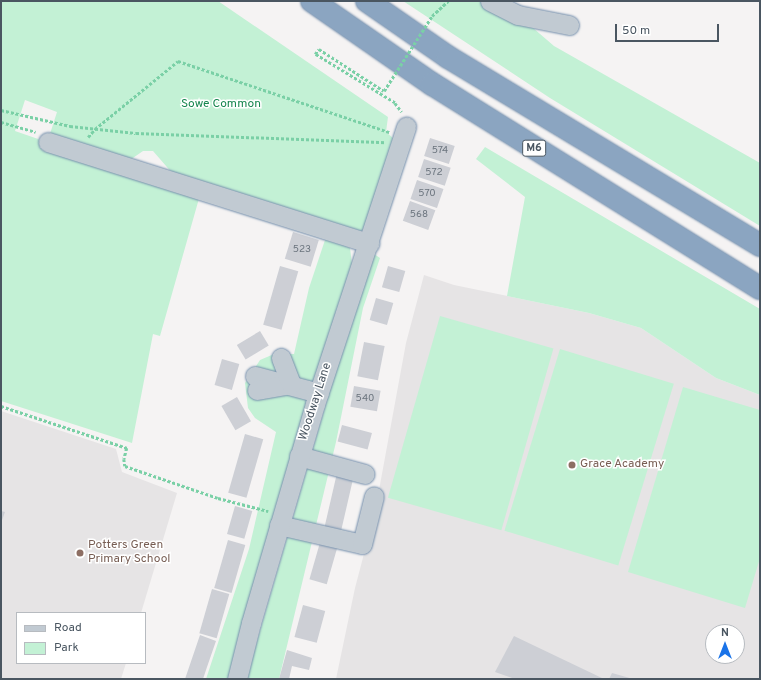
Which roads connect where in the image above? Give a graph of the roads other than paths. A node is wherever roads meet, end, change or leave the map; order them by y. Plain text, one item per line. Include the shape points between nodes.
1 (312, 1) edge
2 (367, 1) edge
3 (490, 1) edge
4 (569, 25) dead end
5 (403, 136) road end
6 (43, 137) road end
7 (369, 244) junction
8 (760, 245) edge
9 (760, 288) edge
10 (281, 358) dead end
11 (256, 383) dead end
12 (291, 384) junction
13 (319, 392) junction
14 (299, 456) junction
15 (365, 474) dead end
16 (374, 496) dead end
17 (281, 520) junction
18 (237, 679) edge

1 - 9 highway, M6 via 432,84
2 - 8 highway via 448,57
3 - 4 street via 518,15
5 - 7 street, Woodway Lane
6 - 7 street
7 - 13 street, Woodway Lane
10 - 12 street
11 - 12 street
12 - 13 street
13 - 14 street, Woodway Lane
14 - 15 street
14 - 17 street, Woodway Lane
16 - 17 street via 362,544
17 - 18 street, Woodway Lane

